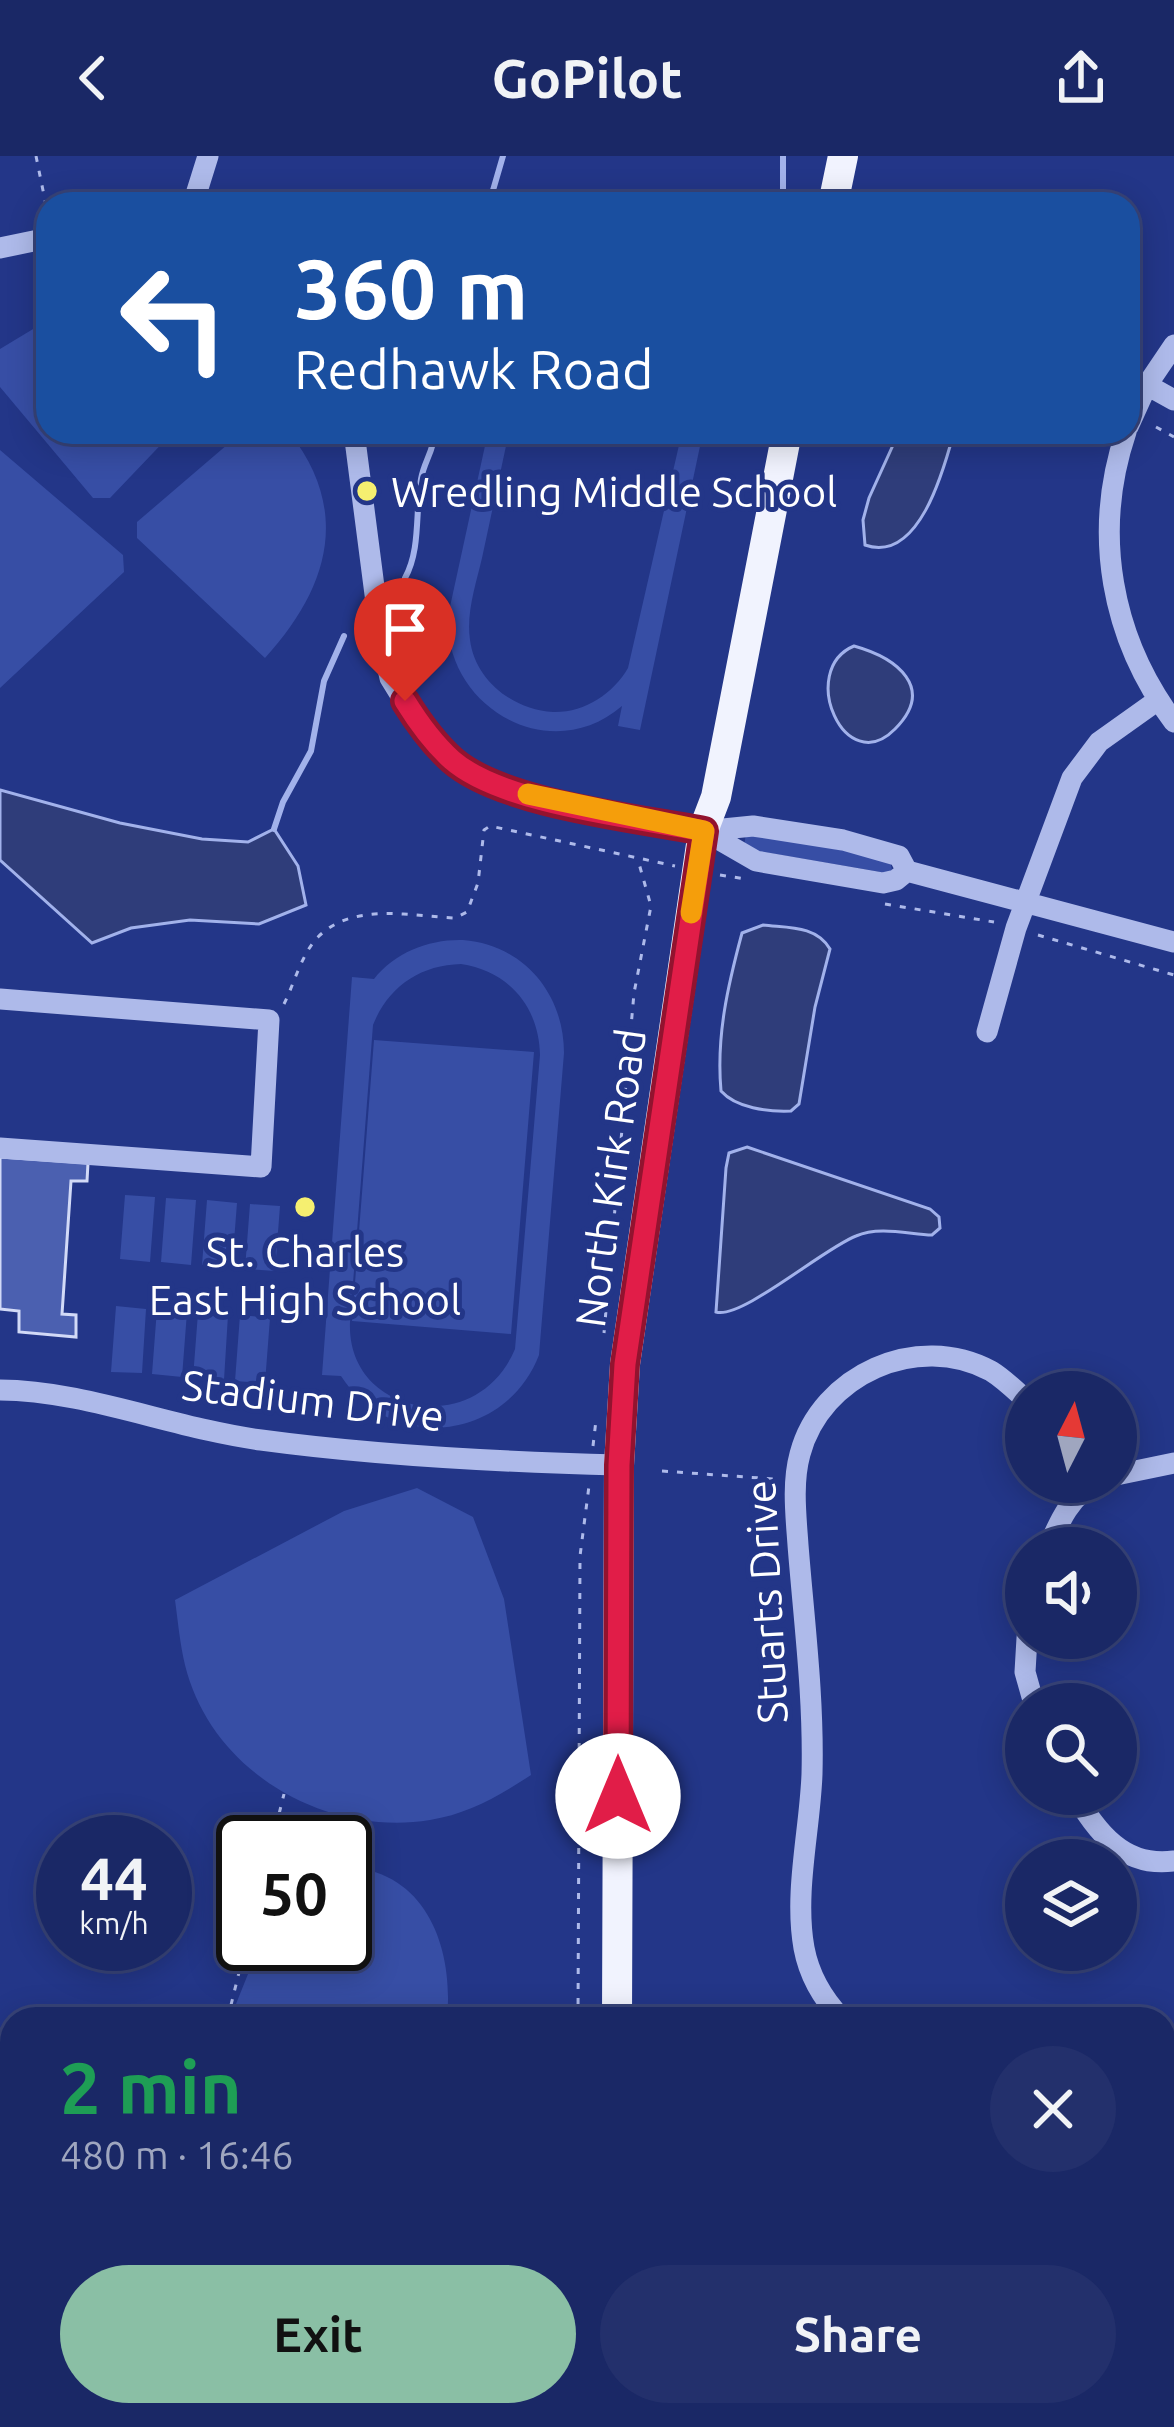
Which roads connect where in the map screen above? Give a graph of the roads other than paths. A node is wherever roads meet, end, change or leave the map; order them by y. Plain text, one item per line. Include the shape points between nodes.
1 (208, 156) edge
2 (843, 156) edge
3 (197, 192) edge
4 (836, 192) edge
5 (36, 240) edge
6 (0, 248) edge
7 (1174, 345) edge
8 (1147, 385) junction
9 (1174, 400) edge
10 (1140, 401) edge
11 (356, 444) edge
12 (785, 444) edge
13 (1123, 444) edge
14 (1158, 700) junction
15 (1174, 722) edge
16 (704, 831) junction
17 (907, 871) junction
18 (1027, 901) junction
19 (1174, 942) edge
20 (0, 1000) edge
21 (988, 1032) dead end
22 (0, 1148) edge
23 (1005, 1381) edge
24 (0, 1390) edge
25 (1174, 1463) edge
26 (619, 1465) junction
27 (1137, 1470) edge
28 (1087, 1815) edge
29 (1174, 1861) edge
30 (617, 2007) edge
31 (833, 2007) edge

1 - 3 street
2 - 4 main road
5 - 6 street
7 - 8 street
8 - 9 street
8 - 10 street
11 - 16 street via 390,678 419,724 454,762 500,786
12 - 16 main road, North Kirk Road
13 - 14 street via 1112,487 1111,578 1135,659
14 - 15 street
14 - 18 street via 1100,742 1072,778
16 - 17 street via 753,826 843,840 898,856
16 - 17 street via 756,861 883,883
16 - 26 main road, North Kirk Road via 625,1364
17 - 18 street
18 - 19 street
18 - 21 street
20 - 22 street via 269,1020 261,1167
23 - 31 street, Stuarts Drive via 972,1364 891,1361 847,1383 801,1449 796,1508 812,1735 802,1930 816,1983
24 - 26 street, Stadium Drive via 66,1396 262,1441
25 - 27 street
26 - 30 main road, North Kirk Road
28 - 29 street via 1115,1847 1148,1861

